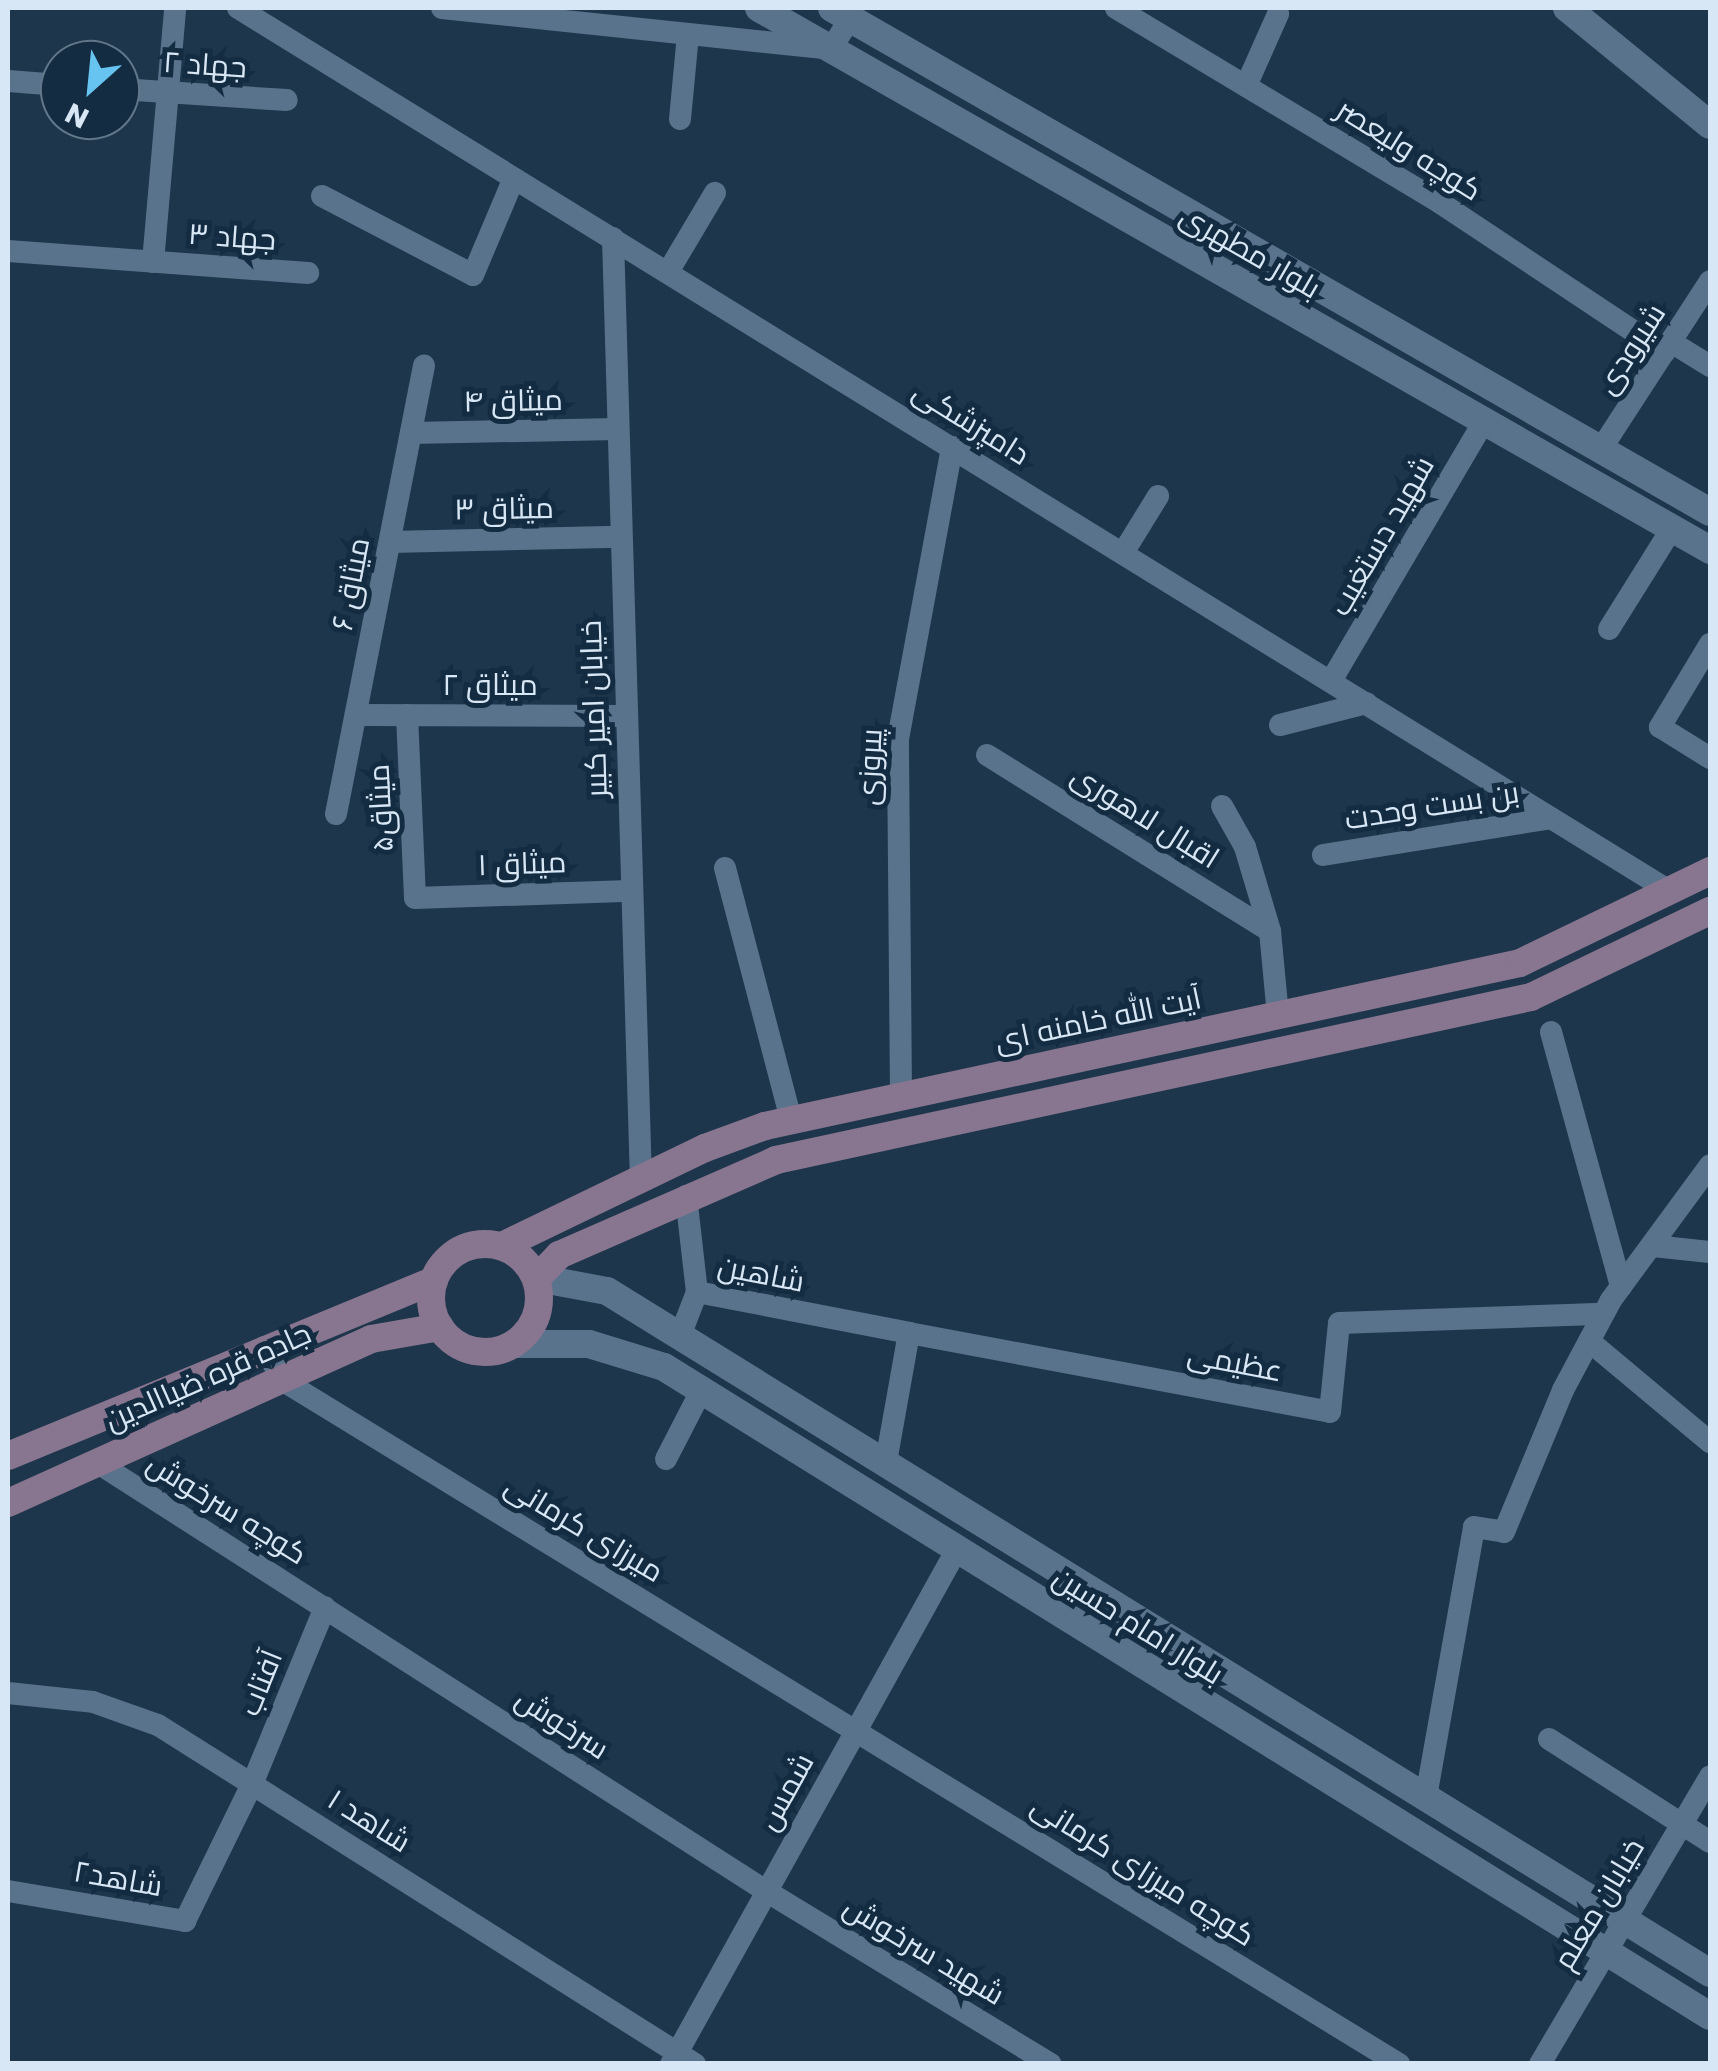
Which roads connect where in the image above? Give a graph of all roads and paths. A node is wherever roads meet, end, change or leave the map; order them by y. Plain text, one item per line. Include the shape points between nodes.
1 (175, 8) edge
2 (238, 8) edge
3 (442, 8) edge
4 (759, 8) edge
5 (1116, 8) edge
6 (1567, 8) edge
7 (841, 13) edge
8 (1278, 14) dead end
9 (688, 34) junction
10 (832, 49) junction
11 (8, 82) edge
12 (40, 83) edge
13 (1246, 86) junction
14 (140, 90) edge
15 (168, 92) junction
16 (287, 100) dead end
17 (680, 119) dead end
18 (1710, 125) edge
19 (514, 178) junction
20 (715, 193) dead end
21 (322, 196) dead end
22 (1196, 217) junction
23 (613, 238) junction
24 (1176, 247) junction
25 (8, 251) edge
26 (152, 262) junction
27 (668, 272) junction
28 (308, 273) dead end
29 (1710, 282) edge
30 (1668, 347) junction
31 (424, 366) dead end
32 (1710, 366) edge
33 (1484, 422) junction
34 (617, 429) junction
35 (411, 433) junction
36 (952, 447) junction
37 (1601, 449) junction
38 (1158, 496) dead end
39 (1710, 512) edge
40 (1672, 528) junction
41 (619, 537) junction
42 (390, 542) junction
43 (1710, 550) edge
44 (1123, 553) junction
45 (1609, 629) dead end
46 (1710, 644) edge
47 (1331, 681) junction
48 (1366, 703) junction
49 (357, 715) junction
50 (407, 715) junction
51 (623, 716) junction
52 (1280, 725) dead end
53 (987, 755) dead end
54 (1710, 758) edge
55 (1222, 806) dead end
56 (336, 814) dead end
57 (1551, 818) junction
58 (1323, 854) dead end
59 (725, 868) dead end
60 (1710, 871) edge
61 (630, 891) junction
62 (1671, 892) junction
63 (416, 898) joint
64 (1708, 914) edge
65 (1270, 932) junction
66 (1278, 1015) junction
67 (1551, 1032) dead end
68 (901, 1094) junction
69 (791, 1120) junction
70 (1710, 1164) edge
71 (641, 1179) junction
72 (686, 1196) junction
73 (502, 1246) junction
74 (1653, 1246) junction
75 (1710, 1252) edge
76 (536, 1278) junction
77 (434, 1280) junction
78 (1621, 1287) junction
79 (697, 1292) junction
80 (1604, 1314) junction
81 (440, 1327) junction
82 (909, 1333) junction
83 (680, 1336) junction
84 (1589, 1342) junction
85 (514, 1344) junction
86 (264, 1346) junction
87 (282, 1380) junction
88 (702, 1391) junction
89 (1710, 1442) edge
90 (8, 1456) edge
91 (666, 1459) dead end
92 (886, 1462) junction
93 (98, 1463) junction
94 (8, 1503) edge
95 (956, 1551) junction
96 (325, 1607) junction
97 (8, 1692) edge
98 (856, 1729) junction
99 (1549, 1740) dead end
100 (1710, 1776) edge
101 (253, 1782) junction
102 (1426, 1797) junction
103 (1682, 1826) junction
104 (1710, 1842) edge
105 (8, 1891) edge
106 (766, 1891) junction
107 (1624, 1920) junction
108 (1605, 1953) junction
109 (1710, 1973) edge
110 (1710, 2016) edge
111 (681, 2060) edge
112 (1051, 2064) edge
113 (1399, 2064) edge
114 (1540, 2064) edge

1 - 15 street, جهاد ۳
2 - 19 street, دامپزشکی
3 - 9 street
4 - 10 street, بلوار مطهری
5 - 13 street, کوچه ولیعصر
6 - 18 street
7 - 10 street
7 - 22 street, بلوار مطهری
8 - 13 street
9 - 10 street
9 - 17 street
10 - 24 street, بلوار مطهری
11 - 12 street
13 - 30 street, کوچه ولیعصر
14 - 15 street, جهاد ۲
15 - 16 street, جهاد ۲
15 - 26 street, جهاد ۳
19 - 21 street via 473,274
19 - 23 street, دامپزشکی
20 - 27 street
22 - 24 street
22 - 37 street, بلوار مطهری
23 - 27 street, دامپزشکی
23 - 34 street, خیابان امیر کبیر
24 - 33 street, بلوار مطهری
25 - 26 street, جهاد ۳
26 - 28 street, جهاد ۳
27 - 36 street, دامپزشکی
29 - 30 street, شیرودی
30 - 32 street, کوچه ولیعصر
30 - 37 street, شیرودی
31 - 35 street, میثاق ۶
33 - 40 street, بلوار مطهری
33 - 47 street, شهید دستغیب
34 - 35 street, میثاق ۴
34 - 41 street, خیابان امیر کبیر
35 - 42 street, میثاق ۶
36 - 44 street, دامپزشکی
36 - 68 street, پیروزی via 898,739
37 - 39 street, بلوار مطهری
38 - 44 street
40 - 43 street, بلوار مطهری
40 - 45 street
41 - 42 street, میثاق ۳
41 - 51 street, خیابان امیر کبیر
42 - 49 street, میثاق ۶
44 - 47 street, دامپزشکی
46 - 54 street via 1660,727
47 - 48 street, دامپزشکی
48 - 52 street
48 - 57 street, دامپزشکی
49 - 50 street, میثاق ۲
49 - 56 street, میثاق ۶
50 - 51 street, میثاق ۲
50 - 63 street, میثاق۵
51 - 61 street, خیابان امیر کبیر
53 - 65 street, اقبال لاهوری
55 - 65 street via 1246,847
57 - 58 street, بن بست وحدت
57 - 62 street, دامپزشکی
59 - 69 street
60 - 62 main road, آیت الله خامنه ای
61 - 63 street, میثاق ۱
61 - 71 street, خیابان امیر کبیر
62 - 66 main road, آیت الله خامنه ای via 1520,964
64 - 72 main road via 1531,997 836,1144
65 - 66 street
66 - 68 main road, آیت الله خامنه ای
67 - 78 street
68 - 69 main road, آیت الله خامنه ای
69 - 71 main road, آیت الله خامنه ای via 705,1148
70 - 74 street
71 - 73 main road, آیت الله خامنه ای
72 - 76 main road via 560,1255
72 - 79 street, شاهین
73 - 76 main road
73 - 77 main road via 469,1246
74 - 75 street
74 - 78 street
76 - 83 street, بلوار امام حسین via 607,1292
76 - 85 main road via 537,1315
77 - 81 main road via 431,1296
77 - 86 main road, جاده قره ضیاالدین
78 - 80 street
79 - 82 street, شاهین
79 - 83 street
80 - 82 street, عظیمی via 1338,1323 1330,1412
80 - 84 street
81 - 85 main road via 466,1348
81 - 87 main road, جاده قره ضیاالدین via 370,1340
82 - 92 street
83 - 92 street, بلوار امام حسین
84 - 89 street
84 - 102 street via 1504,1532 1474,1527
85 - 88 street, بلوار امام حسین via 589,1344 664,1368
86 - 87 street
86 - 90 main road, جاده قره ضیاالدین
87 - 93 main road, جاده قره ضیاالدین
87 - 98 street, میرزای کرمانی
88 - 91 street
88 - 95 street, بلوار امام حسین
92 - 102 street, بلوار امام حسین
93 - 94 main road, جاده قره ضیاالدین
93 - 96 street, کوچه سرخوش
95 - 98 street, شمس
95 - 108 street, بلوار امام حسین
96 - 101 street, آفتاب
96 - 106 street, سرخوش
97 - 101 street, شاهد ۱ via 93,1702 158,1724
98 - 106 street, شمس
98 - 113 street, کوچه میرزای کرمانی
99 - 103 street
100 - 103 street, خیابان معلم
101 - 105 street, شاهد۲ via 185,1921
101 - 111 street, شاهد ۱
102 - 107 street, بلوار امام حسین
103 - 104 street
103 - 107 street, خیابان معلم
106 - 111 street, شمس
106 - 112 street, شهید سرخوش
107 - 108 street, خیابان معلم
107 - 109 street, بلوار امام حسین
108 - 110 street, بلوار امام حسین
108 - 114 street, خیابان معلم

